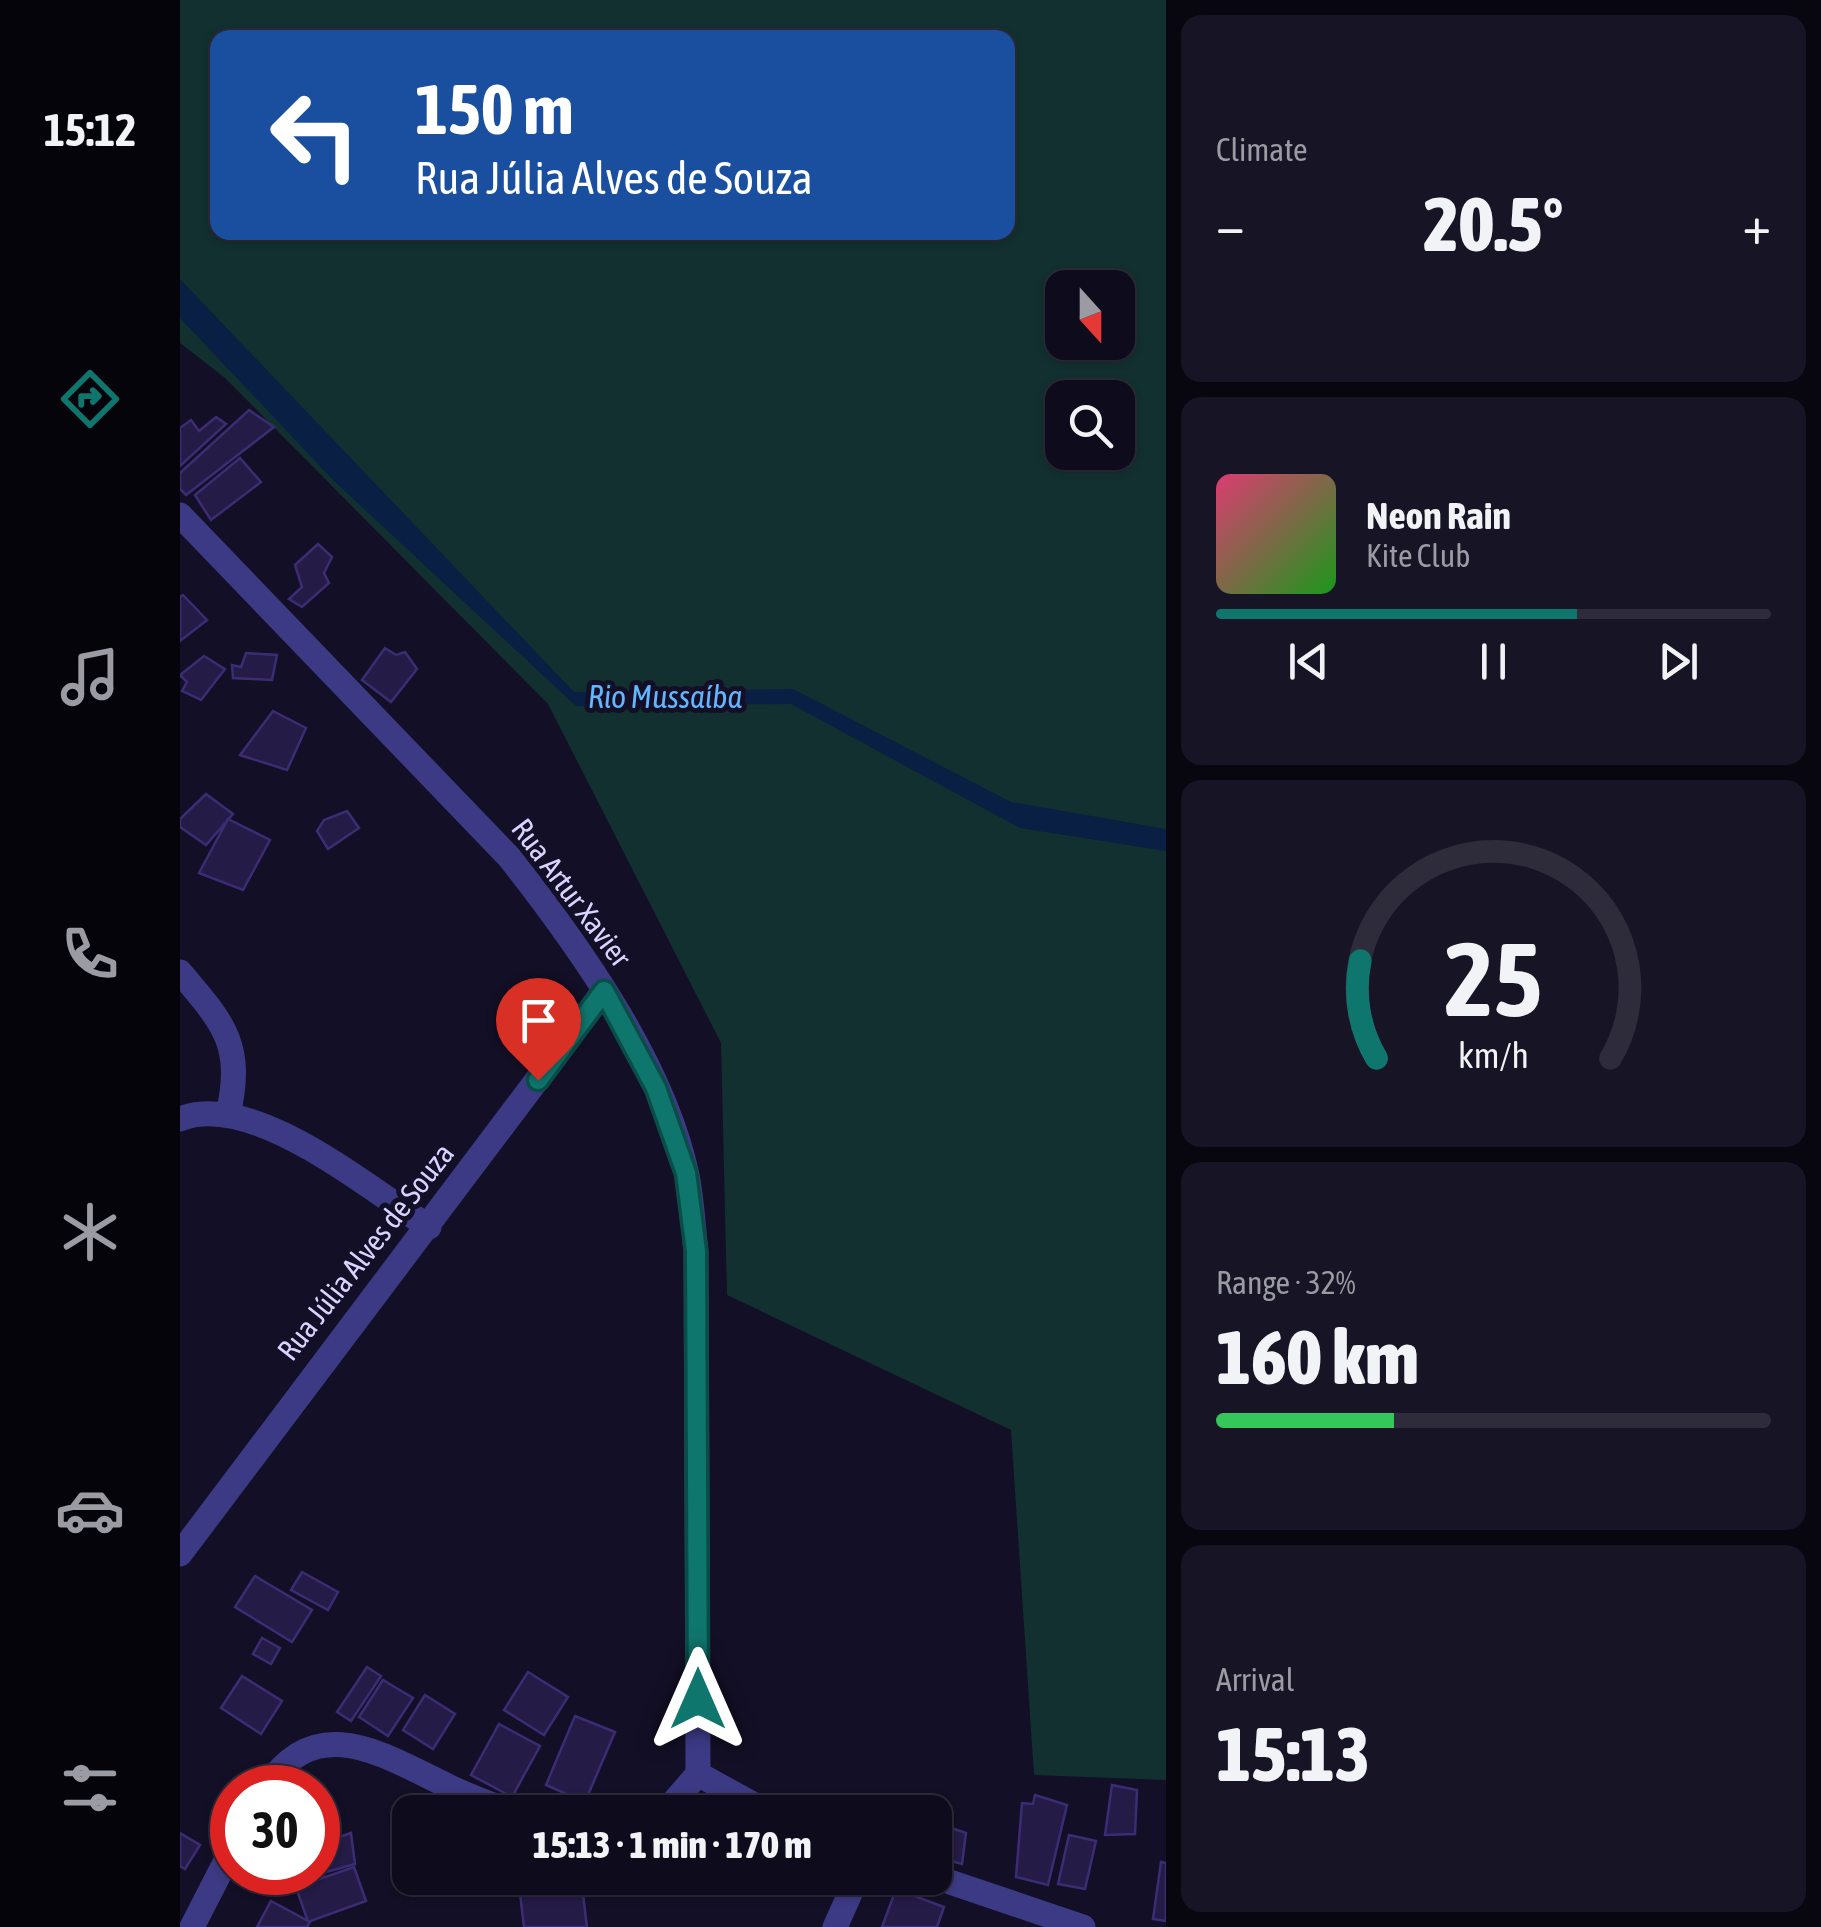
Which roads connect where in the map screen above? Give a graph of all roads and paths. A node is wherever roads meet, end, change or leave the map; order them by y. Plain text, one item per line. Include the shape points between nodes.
1 (180, 515) edge
2 (180, 972) edge
3 (604, 991) junction
4 (228, 1114) junction
5 (180, 1120) edge
6 (429, 1227) junction
7 (180, 1554) edge
8 (284, 1765) edge
9 (698, 1774) junction
10 (475, 1795) edge
11 (680, 1795) edge
12 (736, 1795) edge
13 (952, 1882) edge
14 (210, 1892) edge
15 (848, 1895) edge
16 (192, 1927) edge
17 (834, 1927) edge
18 (1083, 1927) edge

1 - 3 street, Rua Artur Xavier via 509,857
2 - 4 street via 226,1032 237,1076
3 - 6 street, Rua Júlia Alves de Souza
3 - 9 street, Rua Artur Xavier via 656,1088 686,1173 694,1232
4 - 5 street
4 - 6 street via 292,1140
6 - 7 street, Rua Júlia Alves de Souza
8 - 10 street via 290,1757 344,1744 386,1754
9 - 11 street
9 - 12 street
13 - 18 street
14 - 16 street
15 - 17 street

